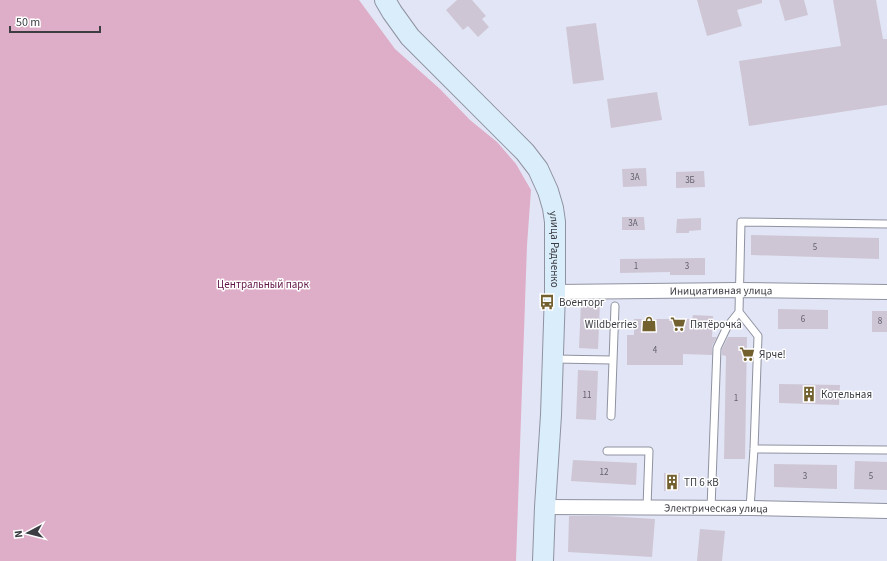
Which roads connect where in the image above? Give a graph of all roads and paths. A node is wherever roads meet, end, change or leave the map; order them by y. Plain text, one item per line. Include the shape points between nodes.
1 (385, 0) edge
2 (887, 224) edge
3 (739, 290) junction
4 (555, 292) junction
5 (887, 292) edge
6 (615, 306) dead end
7 (739, 312) junction
8 (553, 359) junction
9 (612, 360) junction
10 (611, 416) dead end
11 (754, 448) junction
12 (887, 450) edge
13 (607, 451) dead end
14 (545, 507) junction
15 (647, 507) junction
16 (711, 508) junction
17 (750, 508) junction
18 (887, 511) edge
19 (544, 561) edge

1 - 4 street, улица Радченко via 410,37 525,152 538,169 548,192 555,222
2 - 3 lane via 741,222
3 - 4 street, Инициативная улица
3 - 5 street, Инициативная улица
3 - 7 lane
4 - 8 street, улица Радченко
6 - 9 lane
7 - 11 lane via 758,336
7 - 16 lane via 727,327 717,348
8 - 9 lane
8 - 14 street, улица Радченко
9 - 10 lane
11 - 12 lane
11 - 17 lane
13 - 15 lane via 649,451
14 - 15 street, Электрическая улица
14 - 19 street, улица Радченко
15 - 16 street, Электрическая улица
16 - 17 street, Электрическая улица
17 - 18 street, Электрическая улица

